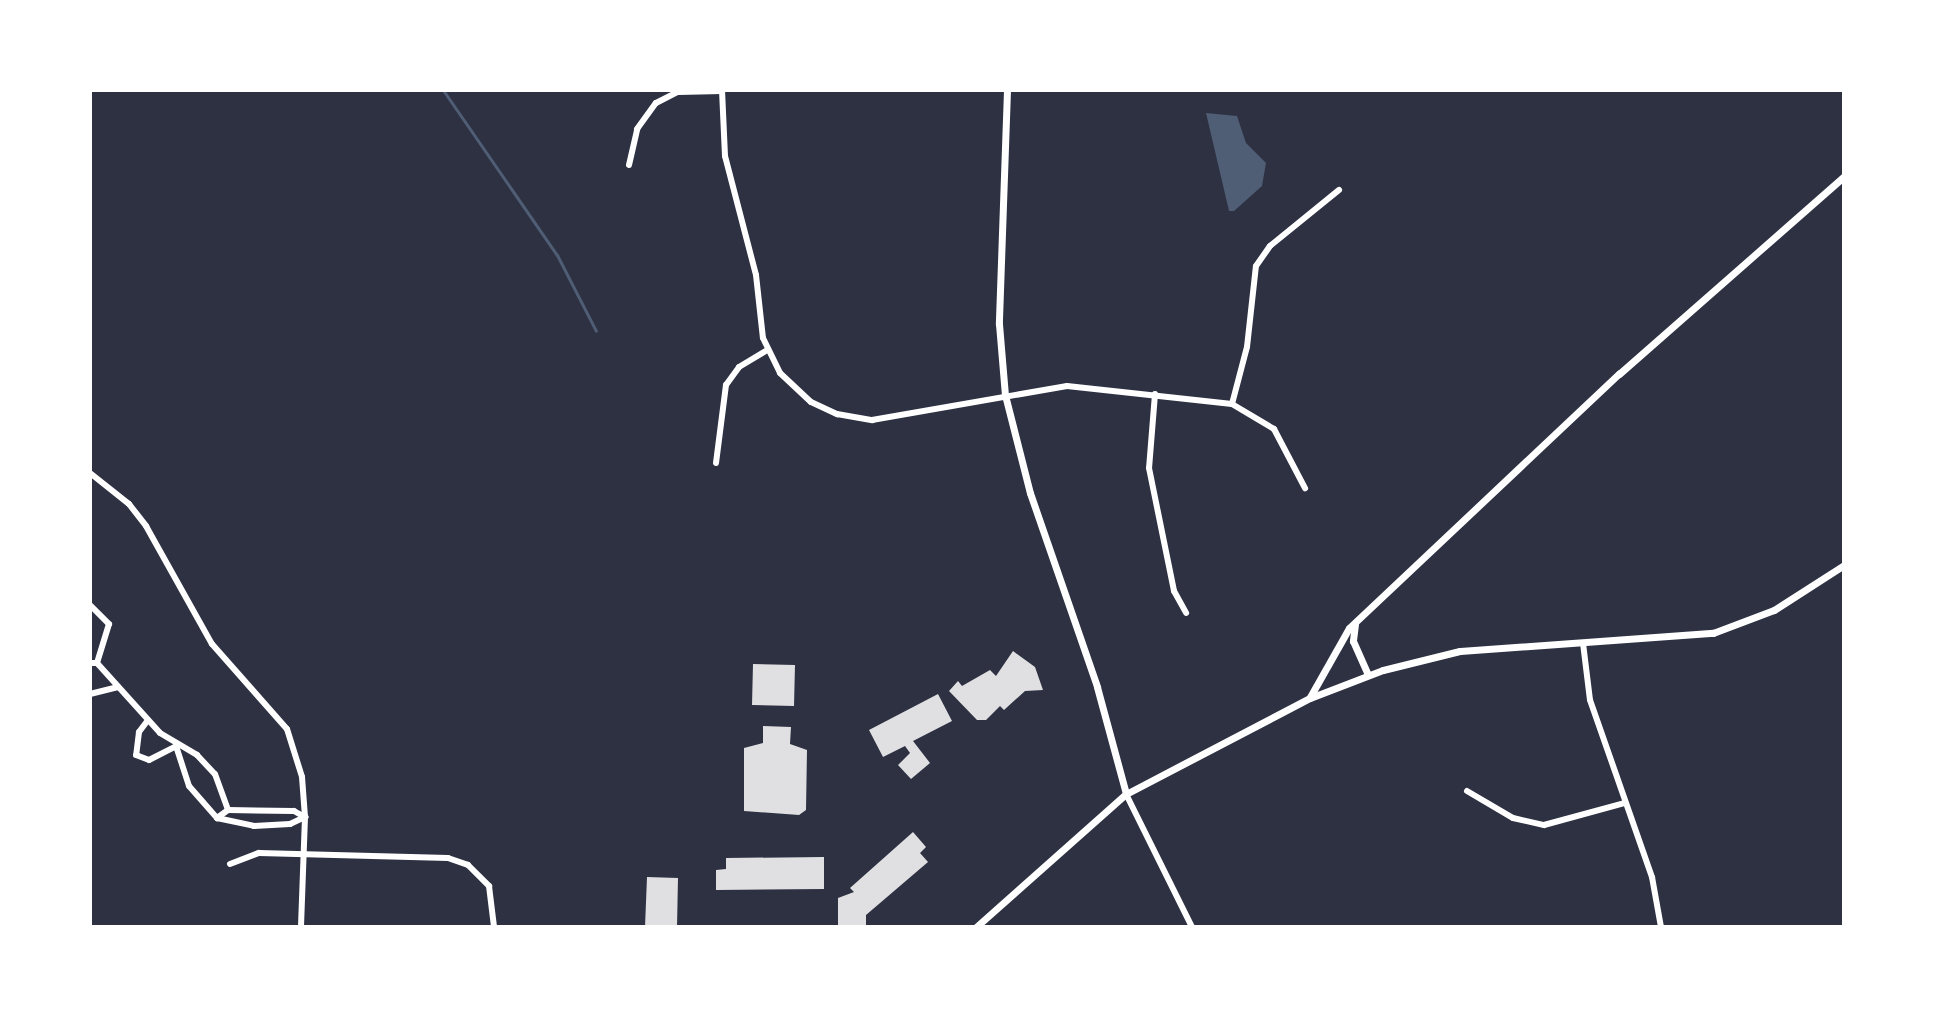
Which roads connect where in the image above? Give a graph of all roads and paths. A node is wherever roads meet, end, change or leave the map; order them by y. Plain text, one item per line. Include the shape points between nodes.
1 (1007, 90) edge
2 (722, 91) edge
3 (629, 165) dead end
4 (1844, 176) edge
5 (1339, 190) dead end
6 (767, 350) junction
7 (1155, 394) junction
8 (1005, 395) junction
9 (1232, 404) junction
10 (716, 463) dead end
11 (90, 473) edge
12 (1305, 488) dead end
13 (1844, 565) edge
14 (90, 605) edge
15 (1186, 613) dead end
16 (1355, 624) junction
17 (1583, 643) junction
18 (94, 663) edge
19 (1368, 675) junction
20 (118, 687) junction
21 (90, 694) edge
22 (1310, 698) junction
23 (148, 720) junction
24 (176, 746) junction
25 (1467, 791) dead end
26 (1126, 794) junction
27 (1625, 803) junction
28 (228, 810) junction
29 (305, 817) junction
30 (217, 818) junction
31 (304, 854) junction
32 (230, 864) dead end
33 (301, 927) edge
34 (494, 927) edge
35 (976, 927) edge
36 (1192, 927) edge
37 (1661, 927) edge

1 - 8 street via 999,324
2 - 3 street via 678,92 656,103 637,129
2 - 6 street via 725,156 756,275
4 - 16 street via 1619,374
5 - 9 street via 1270,246 1256,266 1247,347
6 - 8 street via 800,394 851,418 890,419
6 - 10 street via 739,367 726,385
7 - 8 street via 1067,386
7 - 9 street
7 - 15 street via 1149,468 1174,591
8 - 26 street via 1030,493 1097,687
9 - 12 street via 1274,429
11 - 29 street via 129,504 212,644 279,715 297,753
13 - 17 street via 1774,610 1734,628 1691,637
14 - 18 street via 109,624
16 - 19 street via 1353,641
16 - 22 street
17 - 19 street via 1460,651
17 - 27 street via 1590,700
18 - 20 street
19 - 22 street
20 - 21 street
20 - 23 street
22 - 26 street
23 - 24 street
23 - 24 street via 139,732 136,755 149,760
24 - 28 street via 197,755 215,774
24 - 30 street via 189,786
25 - 27 street via 1513,818 1544,825
26 - 35 street
26 - 36 street
27 - 37 street via 1652,877
28 - 29 street via 294,811
28 - 30 street
29 - 30 street via 290,824 254,826
29 - 31 street
31 - 32 street via 259,853
31 - 33 street
31 - 34 street via 459,861 489,886

